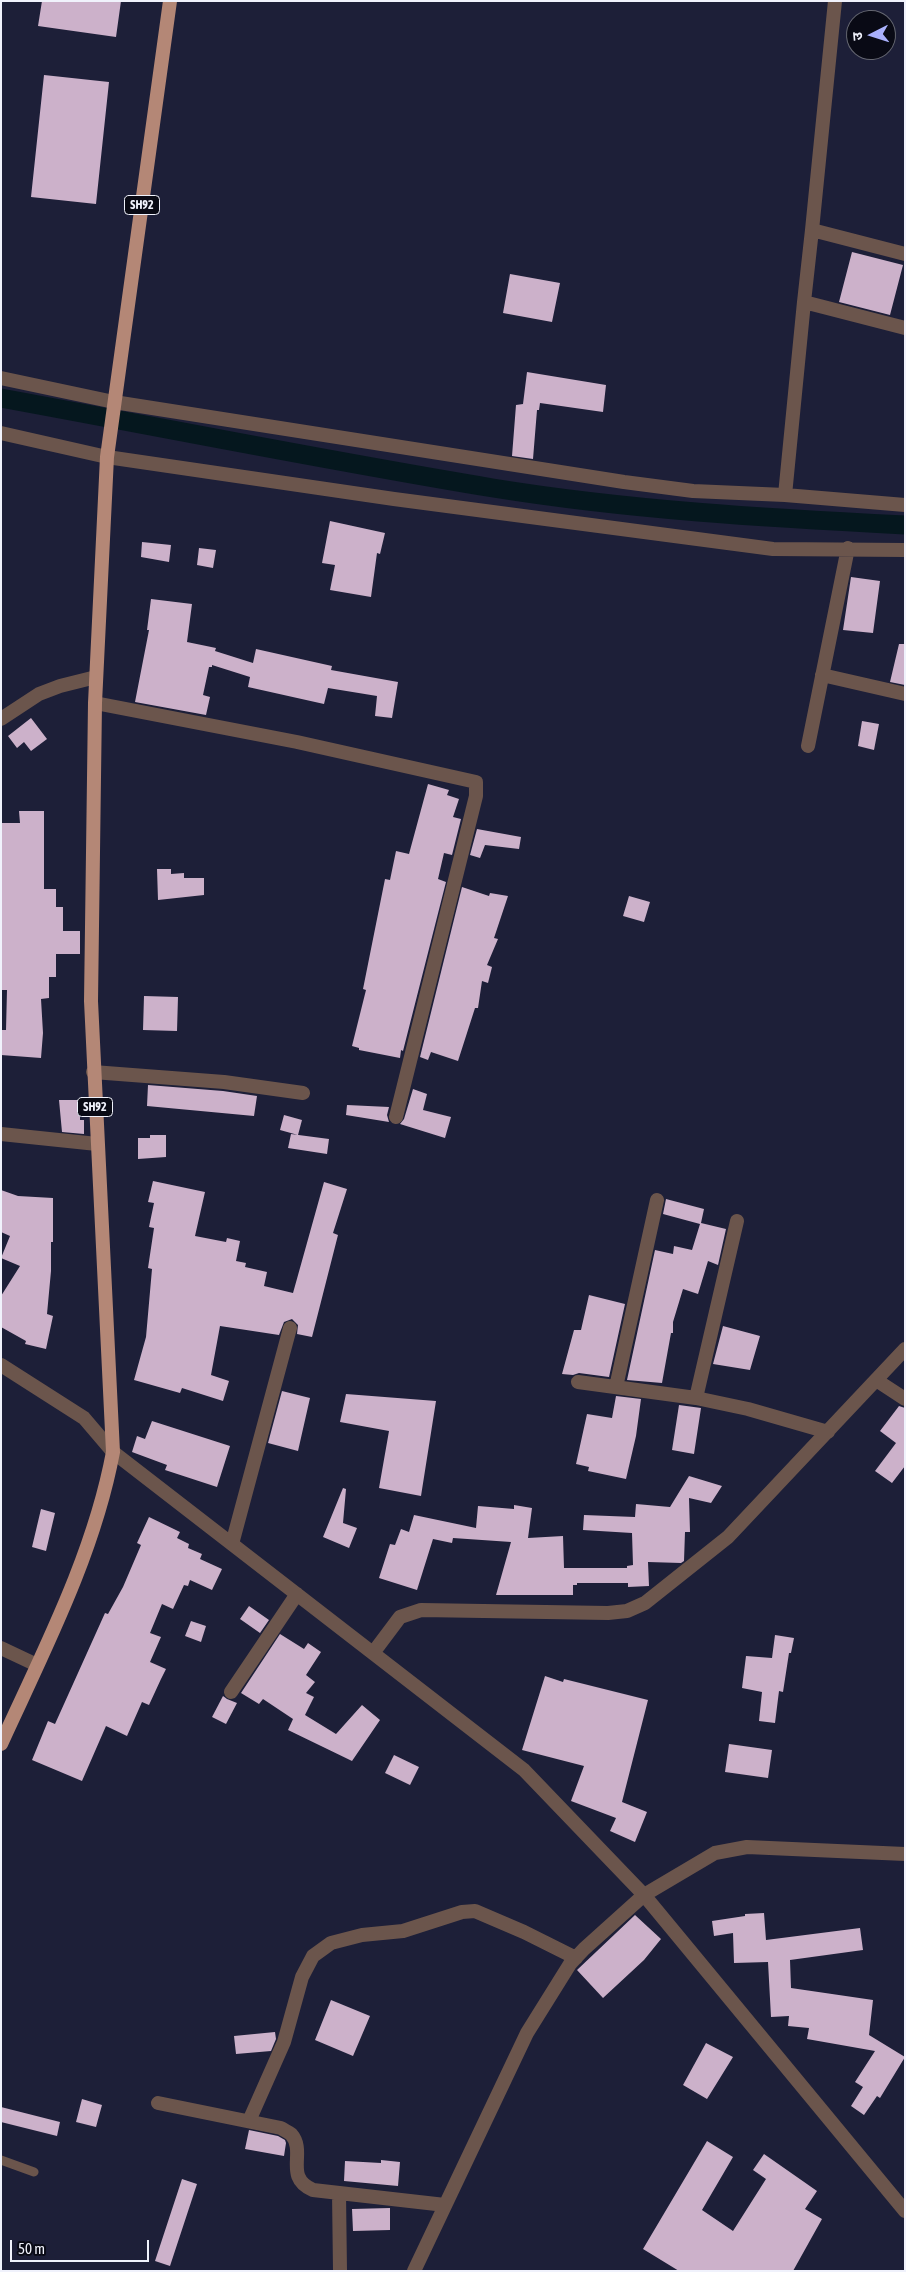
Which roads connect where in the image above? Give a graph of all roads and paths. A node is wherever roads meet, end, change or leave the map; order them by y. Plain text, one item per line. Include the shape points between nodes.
1 (170, 1) edge
2 (834, 1) edge
3 (812, 230) junction
4 (905, 254) edge
5 (804, 302) junction
6 (905, 328) edge
7 (1, 378) edge
8 (113, 405) junction
9 (1, 433) edge
10 (108, 452) junction
11 (785, 495) junction
12 (905, 505) edge
13 (848, 548) junction
14 (905, 550) edge
15 (822, 675) junction
16 (96, 677) junction
17 (905, 694) edge
18 (95, 703) junction
19 (1, 719) edge
20 (808, 746) dead end
21 (93, 1072) junction
22 (302, 1093) dead end
23 (396, 1117) dead end
24 (1, 1134) edge
25 (98, 1144) junction
26 (657, 1200) dead end
27 (737, 1221) dead end
28 (290, 1328) dead end
29 (905, 1349) edge
30 (1, 1365) edge
31 (876, 1380) junction
32 (578, 1382) dead end
33 (616, 1387) junction
34 (696, 1398) junction
35 (905, 1399) edge
36 (828, 1432) junction
37 (113, 1452) junction
38 (232, 1544) junction
39 (297, 1594) junction
40 (1, 1648) edge
41 (373, 1653) junction
42 (37, 1665) junction
43 (231, 1692) dead end
44 (1, 1744) edge
45 (905, 1854) edge
46 (644, 1895) junction
47 (576, 1958) junction
48 (158, 2103) dead end
49 (249, 2121) junction
50 (1, 2160) edge
51 (34, 2172) dead end
52 (339, 2193) junction
53 (445, 2205) junction
54 (905, 2212) edge
55 (340, 2271) edge
56 (414, 2271) edge

1 - 8 main road, SH92
2 - 3 street
3 - 4 street
3 - 5 street
5 - 6 street
5 - 11 street
7 - 8 street
8 - 10 main road, SH92
8 - 11 street via 624,482 693,491
9 - 10 street
10 - 13 street via 413,501 773,549
10 - 16 main road, SH92
11 - 12 street
13 - 14 street
13 - 15 street
15 - 17 street
15 - 20 street
16 - 18 main road, SH92
16 - 19 street via 39,694
18 - 21 main road, SH92
18 - 23 street via 297,742 476,782 476,796
21 - 22 street via 224,1082
21 - 25 main road, SH92
24 - 25 street
25 - 37 main road, SH92
26 - 33 street
27 - 34 street
28 - 38 street
29 - 31 street
30 - 37 street via 84,1418
31 - 35 street
31 - 36 street
32 - 33 street
33 - 34 street
34 - 36 street
36 - 41 street via 728,1537 645,1603 627,1611 608,1613 421,1610 400,1617
37 - 38 street
37 - 42 main road, SH92 via 97,1519
38 - 39 street
39 - 41 street
39 - 43 street
40 - 42 street
41 - 46 street via 524,1770
42 - 44 main road, SH92
45 - 46 street via 747,1847 714,1853
46 - 47 street
46 - 54 street
47 - 49 street via 475,1911 462,1912 403,1932 362,1935 331,1942 312,1956 302,1977 284,2042
47 - 53 street via 528,2033
48 - 49 street
49 - 52 street via 281,2128 291,2135 295,2143 296,2174 303,2186
50 - 51 lane
52 - 53 street
52 - 55 street
53 - 56 street

